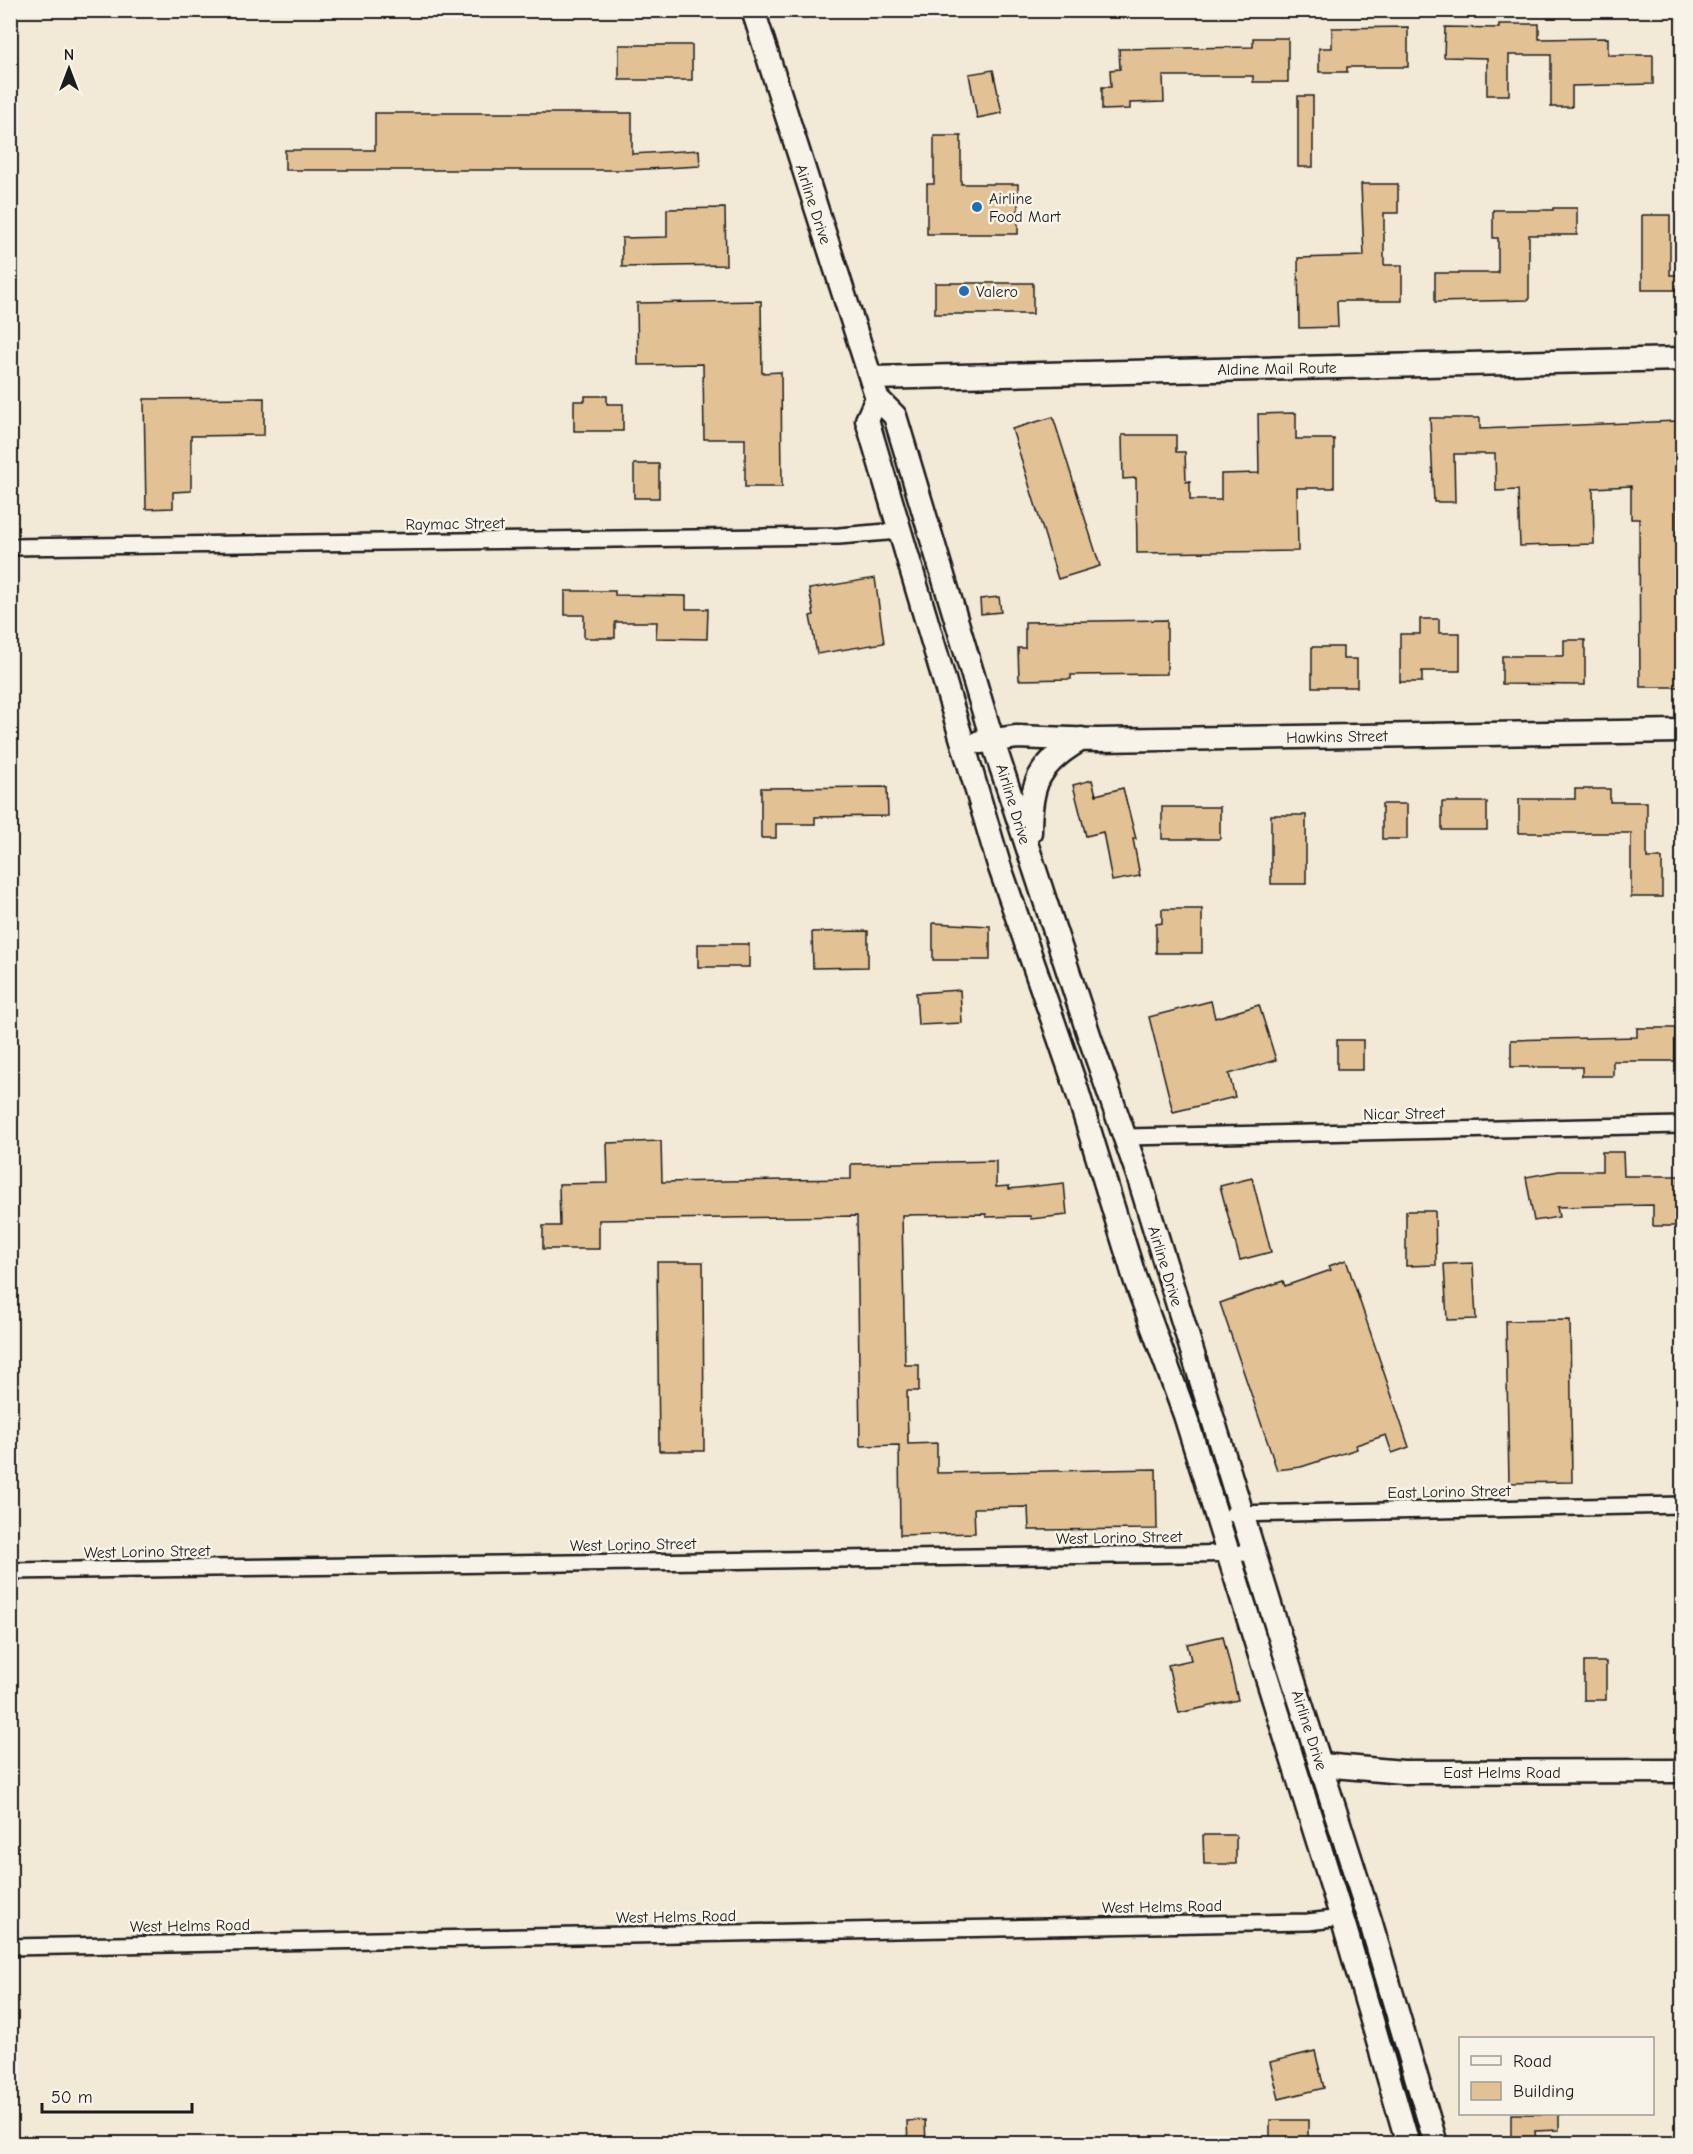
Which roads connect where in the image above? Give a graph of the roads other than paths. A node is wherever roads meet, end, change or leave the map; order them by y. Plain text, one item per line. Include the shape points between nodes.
1 (753, 10) edge
2 (1683, 359) edge
3 (874, 388) junction
4 (899, 531) junction
5 (10, 546) edge
6 (1683, 731) edge
7 (992, 739) junction
8 (1082, 740) junction
9 (964, 746) junction
10 (1030, 855) junction
11 (1683, 1125) edge
12 (1126, 1137) junction
13 (1683, 1505) edge
14 (1243, 1513) junction
15 (1215, 1515) junction
16 (1227, 1552) junction
17 (1256, 1553) junction
18 (10, 1571) edge
19 (1322, 1765) junction
20 (1683, 1771) edge
21 (1341, 1918) junction
22 (10, 1947) edge
23 (1407, 2144) edge
24 (1436, 2144) edge

1 - 3 main road, Airline Drive
2 - 3 main road, Aldine Mail Route
3 - 4 main road, Airline Drive via 867,420
3 - 7 main road, Airline Drive via 895,416
4 - 5 street, Raymac Street via 839,536
4 - 9 main road, Airline Drive
6 - 8 main road, Hawkins Street
7 - 8 main road, Hawkins Street
7 - 9 main road, Hawkins Street
7 - 10 main road, Airline Drive
8 - 10 main road via 1064,750 1043,771 1030,796
9 - 15 main road, Airline Drive via 999,865 1075,1084 1135,1279 1172,1373
10 - 12 main road, Airline Drive
11 - 12 street, Nicar Street
12 - 14 main road, Airline Drive
13 - 14 street, East Lorino Street
14 - 15 street, East Lorino Street
14 - 17 main road, Airline Drive
15 - 16 main road, Airline Drive
16 - 17 street, West Lorino Street
16 - 18 street, West Lorino Street
16 - 21 main road, Airline Drive
17 - 19 main road, Airline Drive
19 - 20 main road, East Helms Road via 1403,1772
19 - 24 main road, Airline Drive
21 - 22 street, West Helms Road via 1297,1922
21 - 23 main road, Airline Drive

